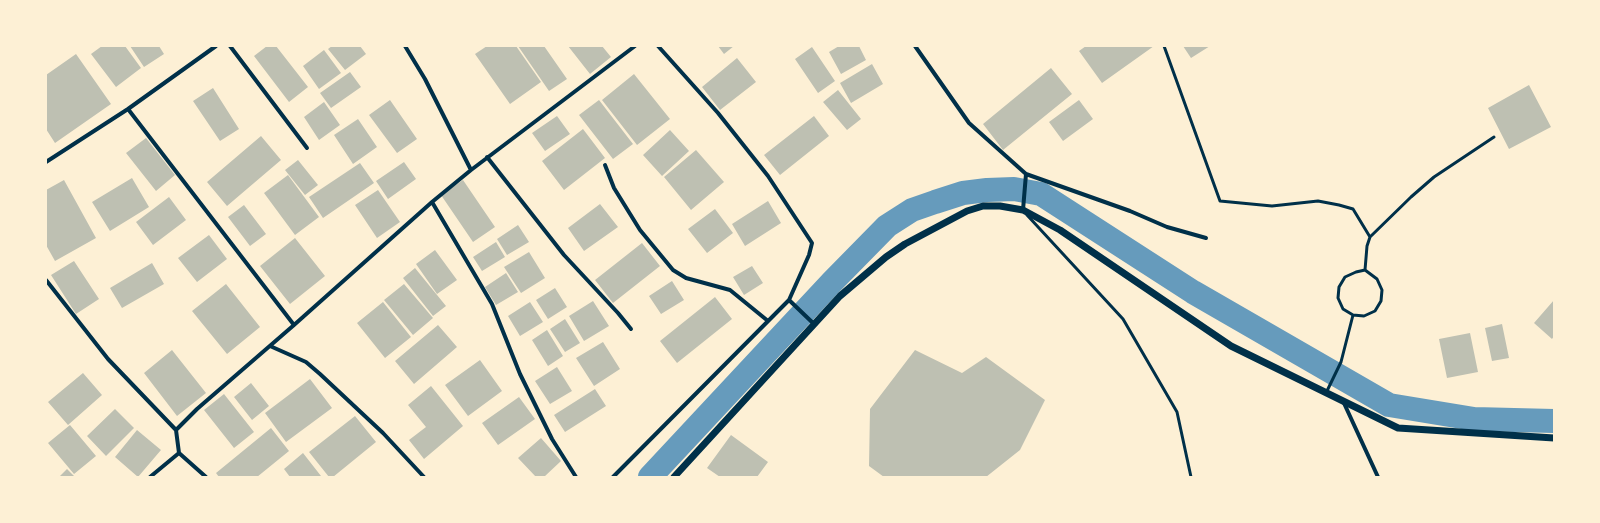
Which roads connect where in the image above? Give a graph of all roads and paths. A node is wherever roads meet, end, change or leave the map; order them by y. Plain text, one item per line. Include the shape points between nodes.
1 (216, 46) edge
2 (230, 46) edge
3 (405, 46) edge
4 (635, 46) edge
5 (658, 46) edge
6 (916, 46) edge
7 (1164, 46) edge
8 (128, 109) junction
9 (1494, 137) dead end
10 (307, 148) dead end
11 (487, 157) junction
12 (46, 162) edge
13 (605, 165) dead end
14 (470, 170) junction
15 (1026, 174) junction
16 (432, 202) junction
17 (1023, 210) junction
18 (1370, 237) junction
19 (1206, 238) dead end
20 (1365, 270) junction
21 (46, 280) edge
22 (789, 300) junction
23 (1352, 315) junction
24 (768, 321) junction
25 (812, 322) junction
26 (294, 325) junction
27 (631, 329) dead end
28 (270, 346) junction
29 (1326, 393) junction
30 (1343, 401) junction
31 (176, 430) junction
32 (1554, 438) edge
33 (179, 453) junction
34 (150, 477) edge
35 (206, 477) edge
36 (424, 477) edge
37 (576, 477) edge
38 (613, 477) edge
39 (674, 477) edge
40 (1191, 477) edge
41 (1378, 477) edge

1 - 8 street
2 - 10 street
3 - 14 street via 425,79
4 - 11 street
5 - 22 street via 718,113 768,176 812,244
6 - 15 street via 969,123
7 - 18 lane via 1220,201 1272,206 1318,201 1339,205 1353,209
8 - 12 street
8 - 26 street
9 - 18 lane via 1434,177
11 - 14 street
11 - 27 street via 564,254
13 - 24 street via 614,188 640,230 673,270 686,278 730,290
14 - 16 street
15 - 17 street
15 - 19 street via 1123,208 1167,227
16 - 26 street
16 - 37 street via 492,304 520,374 552,439
17 - 25 street via 1000,206 967,210 886,257
17 - 29 street via 1060,230 1231,346
17 - 40 lane via 1123,319 1177,412
18 - 20 lane
20 - 23 lane via 1346,277 1339,287 1338,298 1343,309
20 - 23 lane via 1377,279 1382,290 1381,302 1375,311 1364,316
21 - 31 street via 108,359
22 - 24 street
22 - 25 street
23 - 29 lane via 1339,366
24 - 38 street
25 - 39 street
26 - 28 street
28 - 31 street
28 - 36 street via 306,362 383,433
29 - 30 street
30 - 32 street via 1398,428
30 - 41 street
31 - 33 street
33 - 34 street
33 - 35 street

